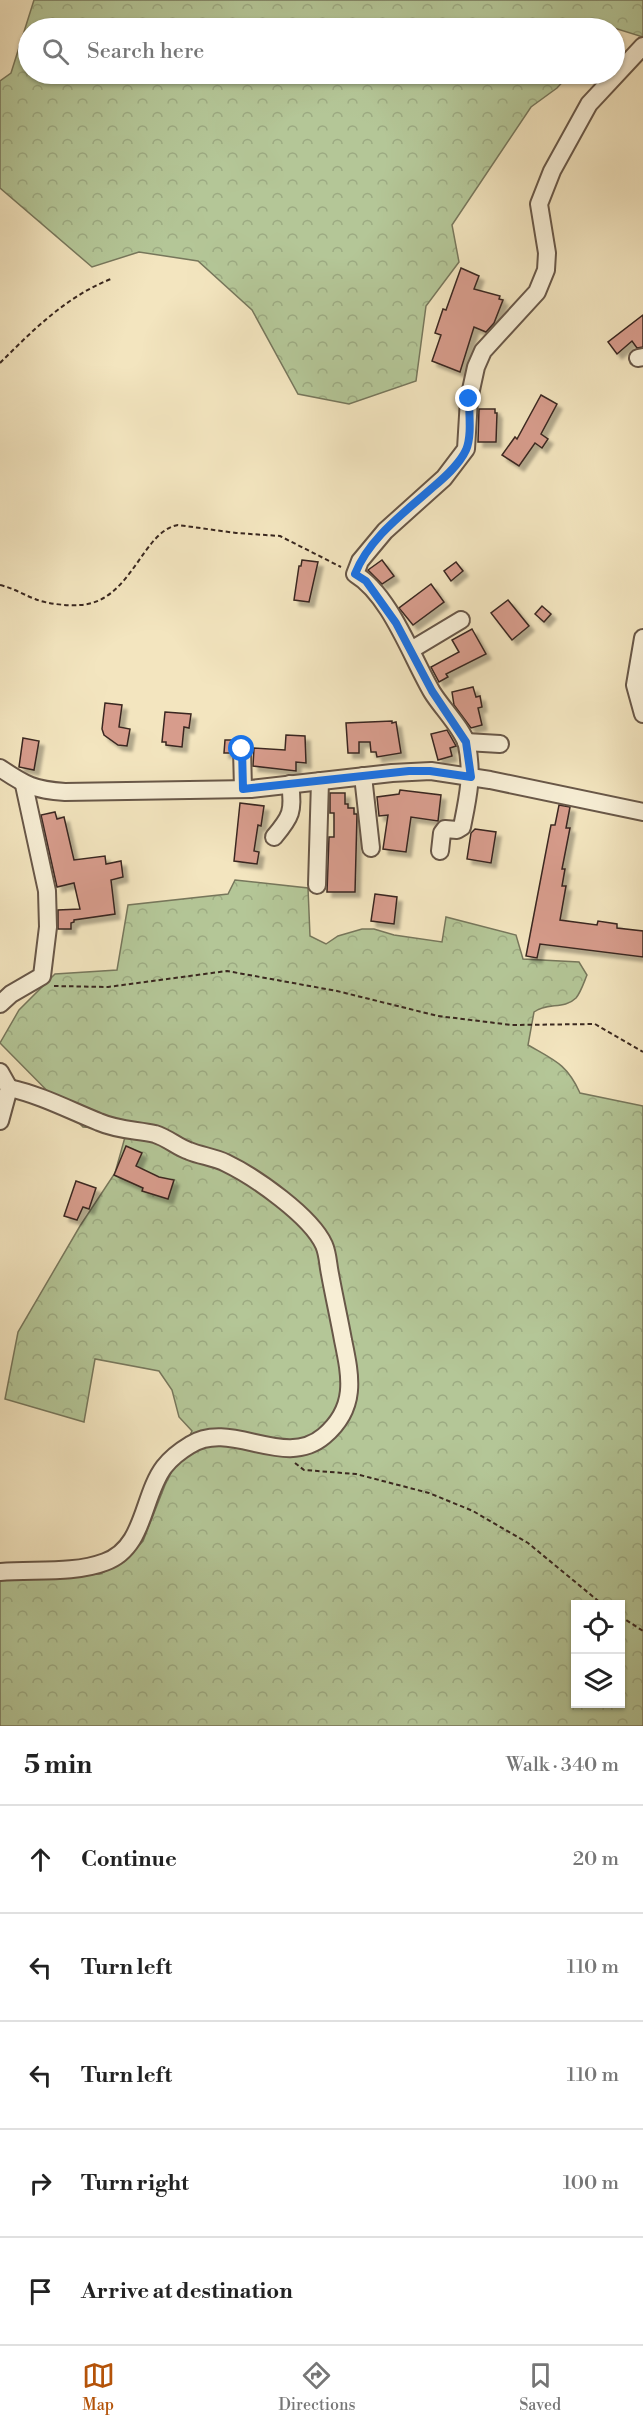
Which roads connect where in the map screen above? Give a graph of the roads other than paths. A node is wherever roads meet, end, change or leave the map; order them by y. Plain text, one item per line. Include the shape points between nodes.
1 (643, 46) edge
2 (625, 65) edge
3 (608, 84) edge
4 (461, 620) dead end
5 (643, 638) edge
6 (411, 650) junction
7 (643, 714) edge
8 (466, 742) junction
9 (500, 744) dead end
10 (242, 749) dead end
11 (0, 768) edge
12 (363, 776) junction
13 (471, 777) junction
14 (320, 781) junction
15 (290, 784) junction
16 (24, 785) junction
17 (243, 789) junction
18 (643, 812) edge
19 (274, 837) dead end
20 (371, 848) dead end
21 (440, 851) dead end
22 (317, 885) dead end
23 (0, 1004) edge
24 (0, 1072) edge
25 (9, 1088) junction
26 (0, 1121) edge
27 (0, 1572) edge

1 - 2 street
3 - 6 street via 589,104 552,171 539,204 546,270 537,292 483,351 469,399 466,449 444,478 385,531 360,561 355,574 366,581
4 - 6 street
5 - 7 street via 635,685
6 - 8 street via 432,691
8 - 9 street
8 - 13 street
10 - 17 street
11 - 16 street
12 - 13 street via 430,771
12 - 14 street
12 - 20 street
13 - 18 street
13 - 21 street via 462,827 442,833
14 - 15 street
14 - 22 street
15 - 17 street
15 - 19 street via 292,804 288,820
16 - 17 street via 65,792
16 - 23 street via 47,891 48,927 42,976
24 - 25 street
25 - 26 street
25 - 27 street via 31,1092 110,1126 154,1134 187,1151 227,1163 263,1185 315,1232 324,1246 350,1392 346,1409 323,1437 303,1449 273,1448 223,1438 192,1443 163,1468 129,1544 106,1562 76,1568

